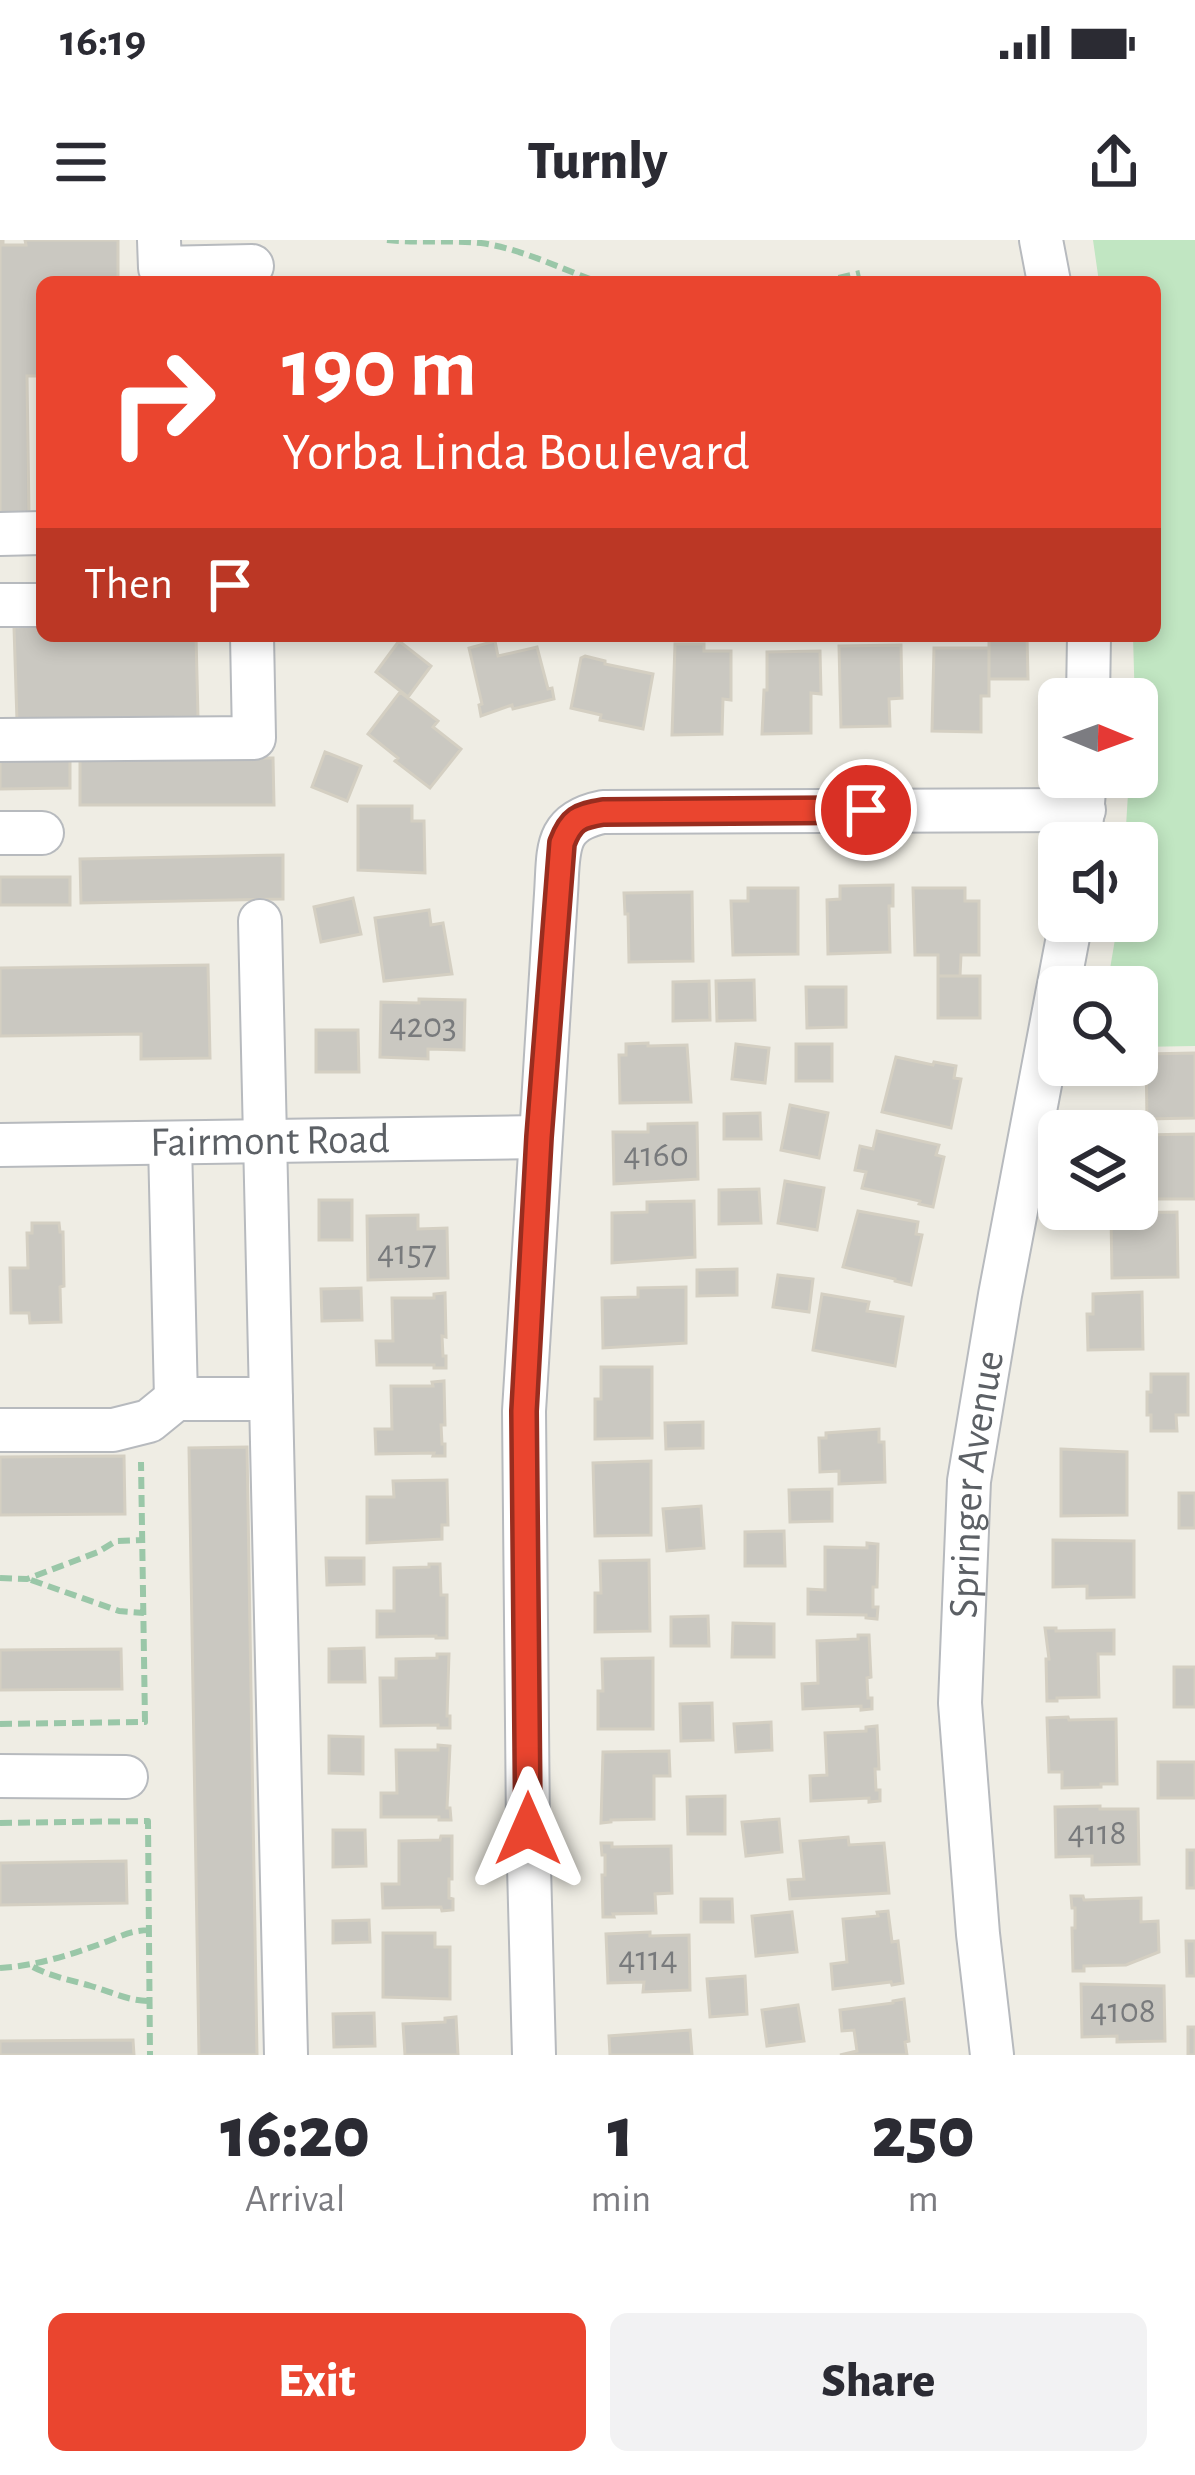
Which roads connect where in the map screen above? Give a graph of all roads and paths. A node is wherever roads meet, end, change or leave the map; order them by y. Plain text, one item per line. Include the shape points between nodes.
1 (159, 240) edge
2 (387, 240) edge
3 (1042, 240) edge
4 (252, 263) edge
5 (860, 273) dead end
6 (582, 276) edge
7 (839, 276) edge
8 (1048, 276) edge
9 (36, 533) edge
10 (0, 534) edge
11 (36, 604) edge
12 (0, 605) edge
13 (252, 642) edge
14 (1089, 642) edge
15 (1088, 678) edge
16 (0, 740) edge
17 (1083, 810) edge
18 (260, 921) dead end
19 (1067, 942) edge
20 (539, 1137) junction
21 (266, 1141) junction
22 (170, 1143) junction
23 (0, 1145) edge
24 (176, 1399) junction
25 (271, 1399) junction
26 (0, 1430) edge
27 (141, 1459) dead end
28 (143, 1540) junction
29 (0, 1579) edge
30 (28, 1579) junction
31 (144, 1613) junction
32 (0, 1724) edge
33 (0, 1776) edge
34 (126, 1777) dead end
35 (0, 1822) edge
36 (149, 1930) junction
37 (31, 1966) junction
38 (0, 1968) edge
39 (150, 2001) junction
40 (151, 2055) edge
41 (286, 2055) edge
42 (535, 2055) edge
43 (992, 2055) edge

1 - 4 street via 160,268
2 - 6 path via 484,243
3 - 8 street
5 - 7 path
9 - 10 street
11 - 12 street
13 - 16 street via 254,738
14 - 15 street
17 - 20 street via 582,816 568,828 558,865
18 - 21 street
19 - 43 street, Springer Avenue via 969,1481 959,1703
20 - 21 street, Fairmont Road
20 - 42 street via 524,1411
21 - 22 street, Fairmont Road
21 - 25 street
22 - 23 street, Fairmont Road
22 - 24 street
24 - 25 street
24 - 26 street via 149,1421 113,1430
25 - 41 street
27 - 28 path
28 - 30 path via 116,1541
28 - 31 path
29 - 30 path
30 - 31 path
31 - 32 path via 145,1721
33 - 34 street
35 - 36 path via 148,1821
36 - 37 path via 128,1930
36 - 39 path
37 - 38 path
37 - 39 path
39 - 40 path

